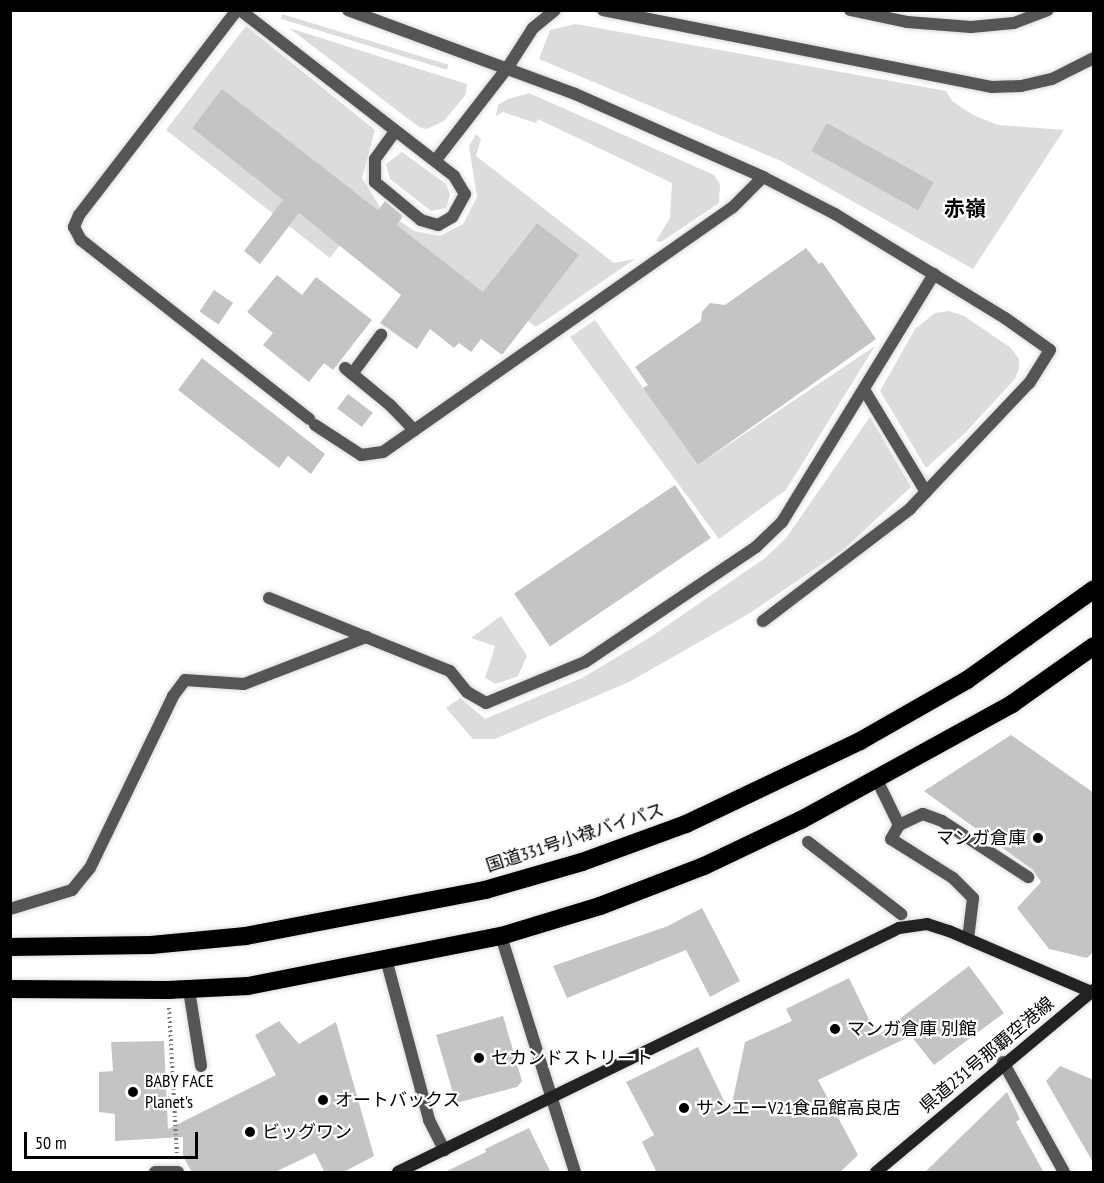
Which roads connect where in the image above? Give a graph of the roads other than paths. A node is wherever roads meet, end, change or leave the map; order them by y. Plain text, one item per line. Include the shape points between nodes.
1 (238, 10) edge
2 (348, 10) edge
3 (555, 10) edge
4 (603, 10) edge
5 (850, 10) edge
6 (1048, 10) edge
7 (1094, 58) edge
8 (508, 67) junction
9 (395, 131) junction
10 (435, 161) junction
11 (763, 177) junction
12 (934, 274) junction
13 (381, 335) dead end
14 (865, 391) junction
15 (414, 430) junction
16 (926, 492) junction
17 (1094, 589) edge
18 (269, 598) dead end
19 (763, 621) dead end
20 (366, 637) junction
21 (1094, 646) edge
22 (876, 778) junction
23 (899, 825) junction
24 (808, 842) dead end
25 (1028, 877) dead end
26 (10, 909) edge
27 (902, 914) dead end
28 (501, 936) junction
29 (968, 939) junction
30 (10, 947) edge
31 (386, 959) junction
32 (10, 989) edge
33 (189, 990) junction
34 (1092, 992) edge
35 (1004, 1062) junction
36 (201, 1066) dead end
37 (550, 1099) junction
38 (444, 1150) junction
39 (177, 1172) edge
40 (155, 1173) edge
41 (398, 1173) edge
42 (575, 1173) edge
43 (876, 1173) edge
44 (1064, 1173) edge

1 - 9 street
1 - 15 street via 85,207 74,227 81,240 312,422 361,455 383,452
2 - 8 street
3 - 8 street via 532,28
4 - 7 street via 992,87 1052,79
5 - 6 street via 907,22 971,27 1014,23
8 - 10 street
8 - 11 street
9 - 10 street
9 - 10 street via 375,159 375,182 412,215 438,225 460,208 465,194 463,185
11 - 12 street via 835,214
11 - 15 street via 733,207
12 - 14 street
12 - 16 street via 1050,350 1029,382
13 - 15 street via 348,371
14 - 16 street
14 - 20 street via 795,505 771,534 585,662 486,703 466,692 450,671
16 - 19 street via 884,533
17 - 30 highway, 国道331号小禄バイパス via 968,680 860,741 686,824 582,862 485,890 246,936 151,945
18 - 20 street
20 - 26 street via 244,684 184,680 90,868 72,890
21 - 22 highway via 1012,704
22 - 23 street
22 - 28 highway via 704,866 600,906
23 - 25 street via 923,814 942,821
23 - 29 street via 891,839 953,878 973,898
24 - 27 street
28 - 31 highway
28 - 37 street
29 - 34 street
29 - 37 street via 927,924 899,927
31 - 33 highway via 248,986
31 - 38 street via 429,1120
32 - 33 highway
33 - 36 street
34 - 35 street, 県道231号那覇空港線
35 - 43 street, 県道231号那覇空港線
35 - 44 street
37 - 38 street
37 - 42 street
38 - 41 street
39 - 40 street

